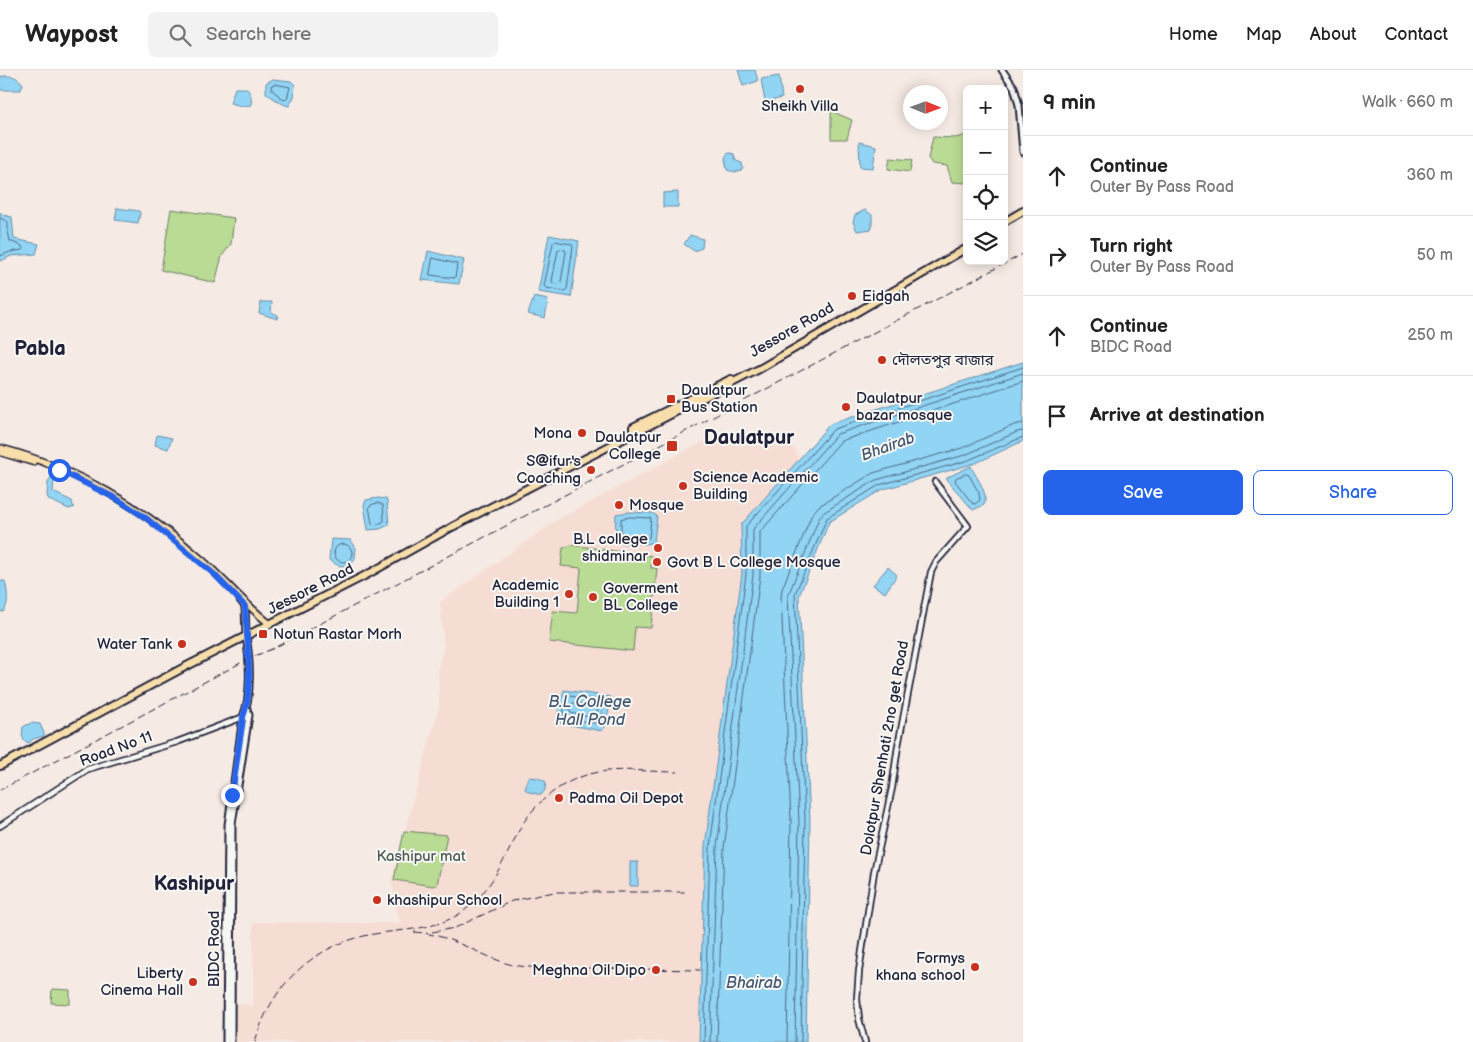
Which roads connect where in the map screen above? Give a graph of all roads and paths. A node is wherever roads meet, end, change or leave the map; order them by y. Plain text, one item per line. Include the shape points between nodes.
1 (1002, 70) edge
2 (1023, 152) edge
3 (1023, 211) edge
4 (1023, 216) edge
5 (1007, 220) edge
6 (1008, 224) edge
7 (963, 248) edge
8 (0, 448) edge
9 (0, 452) edge
10 (935, 482) dead end
11 (270, 624) junction
12 (246, 636) junction
13 (247, 708) junction
14 (249, 714) junction
15 (243, 717) junction
16 (0, 766) edge
17 (0, 826) edge
18 (226, 1042) edge
19 (230, 1042) edge
20 (865, 1042) edge

1 - 2 main road via 1014,87 1019,105
3 - 5 highway
4 - 6 highway
7 - 11 highway, Jessore Road via 761,368
8 - 11 main road via 60,467 148,516 201,558
9 - 12 main road via 59,470 117,499 146,518 214,574 244,604
10 - 20 street, Dolotpur Shenhati 2no get Road via 968,526 931,572 874,872 859,971 857,1000
11 - 12 highway, Jessore Road
12 - 13 main road, BIDC Road via 250,658
12 - 16 highway, Jessore Road
13 - 14 main road, BIDC Road
13 - 15 main road, BIDC Road
14 - 15 street, Road No 11
14 - 19 main road, BIDC Road via 232,824
15 - 17 street, Road No 11 via 177,742 88,769
15 - 18 main road, BIDC Road via 228,824

